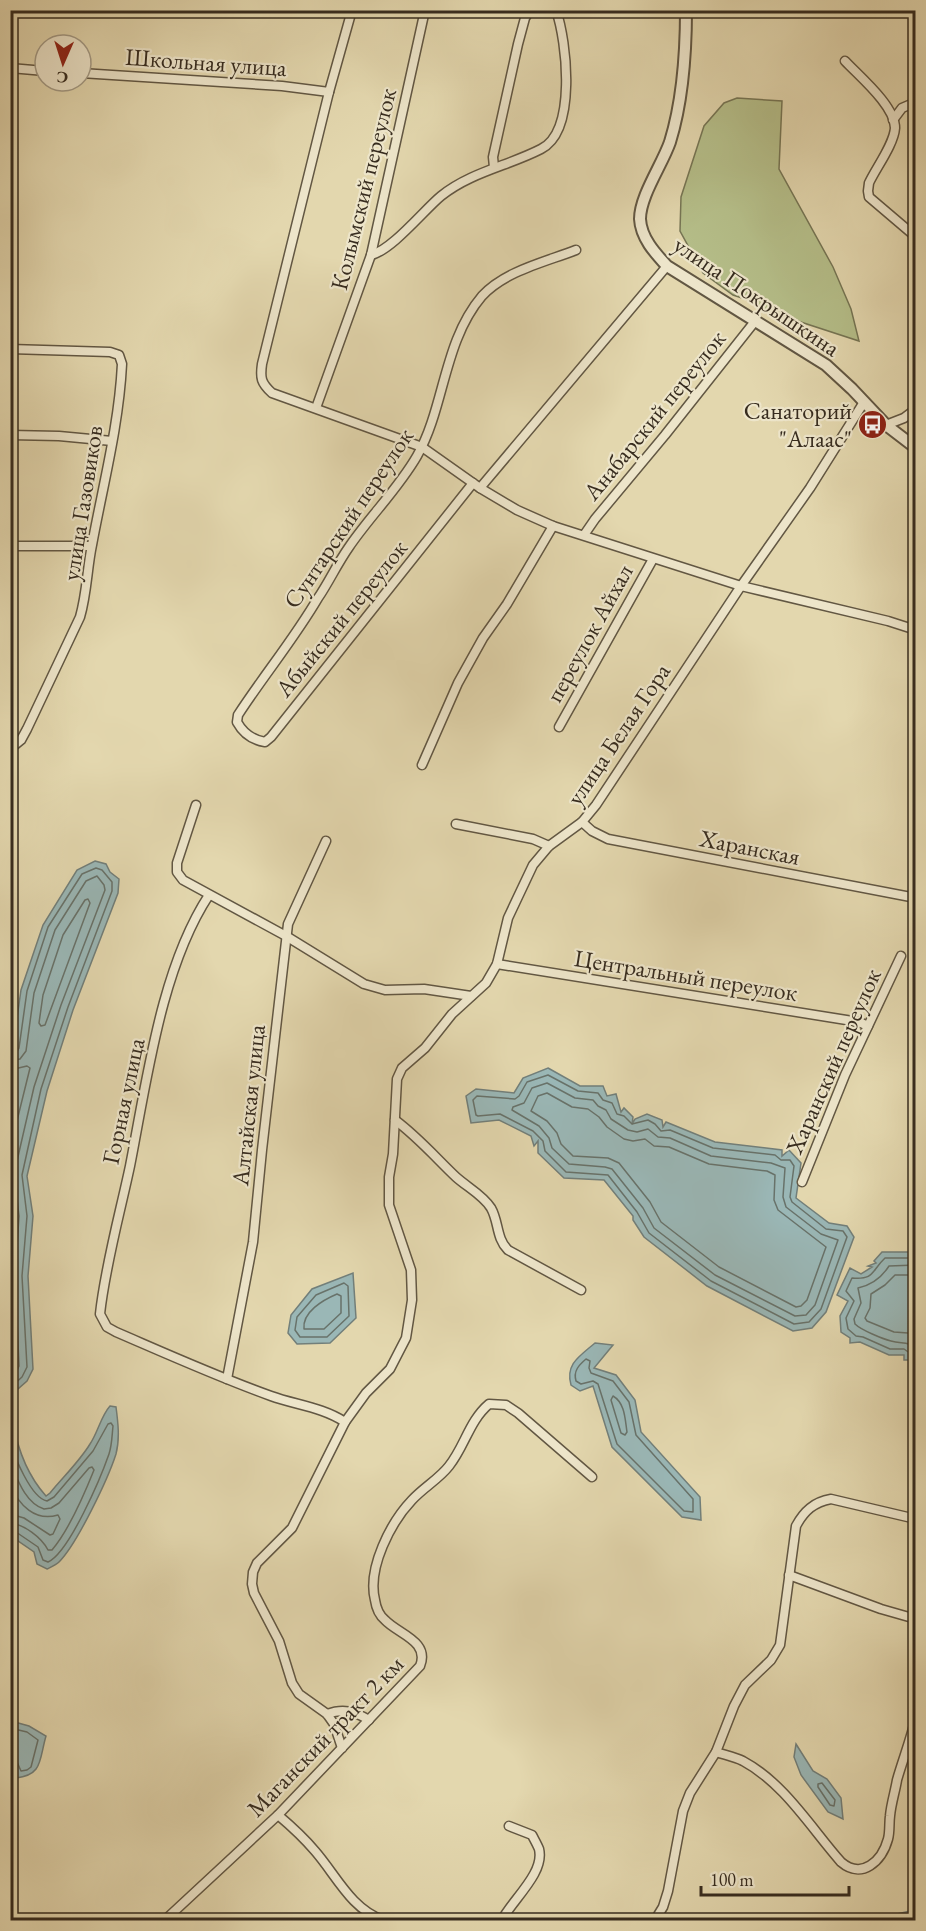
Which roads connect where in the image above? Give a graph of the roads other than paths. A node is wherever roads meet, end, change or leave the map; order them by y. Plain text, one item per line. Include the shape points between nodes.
1 (352, 10) edge
2 (425, 10) edge
3 (530, 10) edge
4 (556, 10) edge
5 (687, 11) edge
6 (845, 61) dead end
7 (10, 68) edge
8 (33, 70) edge
9 (93, 74) edge
10 (329, 92) junction
11 (915, 102) edge
12 (893, 120) junction
13 (494, 167) junction
14 (915, 237) edge
15 (576, 250) dead end
16 (371, 255) junction
17 (667, 266) junction
18 (756, 320) junction
19 (10, 349) edge
20 (864, 402) junction
21 (316, 408) junction
22 (915, 408) edge
23 (886, 425) junction
24 (10, 435) edge
25 (112, 441) junction
26 (422, 447) junction
27 (915, 448) edge
28 (476, 486) junction
29 (554, 526) junction
30 (584, 535) junction
31 (10, 546) edge
32 (91, 546) junction
33 (653, 559) junction
34 (741, 586) junction
35 (915, 630) edge
36 (238, 715) joint
37 (558, 727) dead end
38 (10, 749) edge
39 (422, 765) dead end
40 (196, 805) dead end
41 (582, 822) junction
42 (456, 824) dead end
43 (326, 841) dead end
44 (549, 846) junction
45 (209, 895) junction
46 (915, 898) edge
47 (286, 936) junction
48 (901, 956) dead end
49 (497, 964) junction
50 (471, 996) junction
51 (868, 1026) junction
52 (395, 1120) junction
53 (801, 1182) dead end
54 (581, 1290) dead end
55 (227, 1379) junction
56 (345, 1422) junction
57 (592, 1477) dead end
58 (915, 1519) edge
59 (789, 1575) junction
60 (915, 1619) edge
61 (327, 1714) junction
62 (915, 1717) edge
63 (369, 1720) junction
64 (342, 1748) junction
65 (716, 1752) junction
66 (278, 1815) junction
67 (509, 1826) dead end
68 (165, 1920) edge
69 (383, 1920) edge
70 (502, 1920) edge
71 (655, 1920) edge

1 - 10 street
2 - 16 street, Колымский переулок
3 - 13 street via 518,44
4 - 13 street via 566,74 563,111 556,134 542,149
5 - 17 street, улица Покрышкина via 674,129 640,209 644,236
6 - 12 street via 890,109
7 - 8 street
9 - 10 street, Школьная улица
10 - 21 street via 260,379 272,393
11 - 12 street via 902,108
12 - 14 street via 892,139 867,191 875,204
13 - 16 street via 443,195 385,248
15 - 26 street, Сунтарский переулок via 508,277 482,297 452,353
16 - 21 street, Колымский переулок
17 - 18 street, улица Покрышкина
17 - 28 street, Абыйский переулок
18 - 20 street, улица Покрышкина via 826,365
18 - 30 street, Анабарский переулок
19 - 25 street, улица Газовиков via 119,355 121,380
20 - 23 street, улица Покрышкина
20 - 34 street, улица Белая Гора
21 - 26 street
22 - 23 street via 904,418
23 - 27 street, улица Покрышкина
24 - 25 street
25 - 32 street, улица Газовиков
26 - 28 street
26 - 36 street, Сунтарский переулок via 349,547 319,598
28 - 29 street
28 - 36 street, Абыйский переулок via 271,737 265,742 249,736 240,729
29 - 30 street
29 - 39 street via 463,674
30 - 33 street
31 - 32 street
32 - 38 street, улица Газовиков via 86,599 80,617 27,729
33 - 34 street
33 - 37 street, переулок Айхал
34 - 35 street
34 - 41 street, улица Белая Гора
40 - 45 street via 176,867 183,880
41 - 44 street, улица Белая Гора
41 - 46 street, Харанская via 608,839
42 - 44 street via 533,839
43 - 47 street, Алтайская улица
44 - 49 street, улица Белая Гора via 533,865 518,894
45 - 47 street
45 - 55 street, Горная улица via 184,942 157,1032 100,1314 107,1327 116,1332
47 - 50 street via 364,984 385,990 424,989
47 - 55 street, Алтайская улица via 253,1242
48 - 51 street, Харанский переулок
49 - 50 street, улица Белая Гора via 486,983
49 - 51 street, Центральный переулок
50 - 52 street, улица Белая Гора via 402,1068 397,1079
51 - 53 street, Харанский переулок
52 - 54 street via 492,1209 498,1236 508,1250
52 - 56 street, улица Белая Гора via 389,1205 411,1270 409,1322 406,1338 390,1369
55 - 56 street via 332,1414
56 - 61 street, улица Белая Гора via 298,1518 257,1563 252,1584 279,1641 292,1683 299,1694
57 - 63 street, Маганский тракт 2 км via 506,1405 489,1404 482,1410 450,1465 396,1519 382,1549 374,1587 378,1609 388,1623 415,1642 423,1659 408,1681
58 - 59 street via 842,1500 821,1501 803,1514 796,1526
59 - 60 street
59 - 65 street via 780,1645 771,1660 745,1685
61 - 63 street via 347,1711
61 - 64 street, улица Белая Гора
62 - 65 street via 890,1813 888,1839 881,1854 860,1870 849,1869 841,1862 792,1804 752,1766
63 - 64 street, Маганский тракт 2 км
64 - 66 street, Маганский тракт 2 км
65 - 71 street via 686,1802 668,1891
66 - 68 street, Маганский тракт 2 км
66 - 69 street via 316,1852 359,1907
67 - 70 street via 532,1835 539,1849 539,1862

